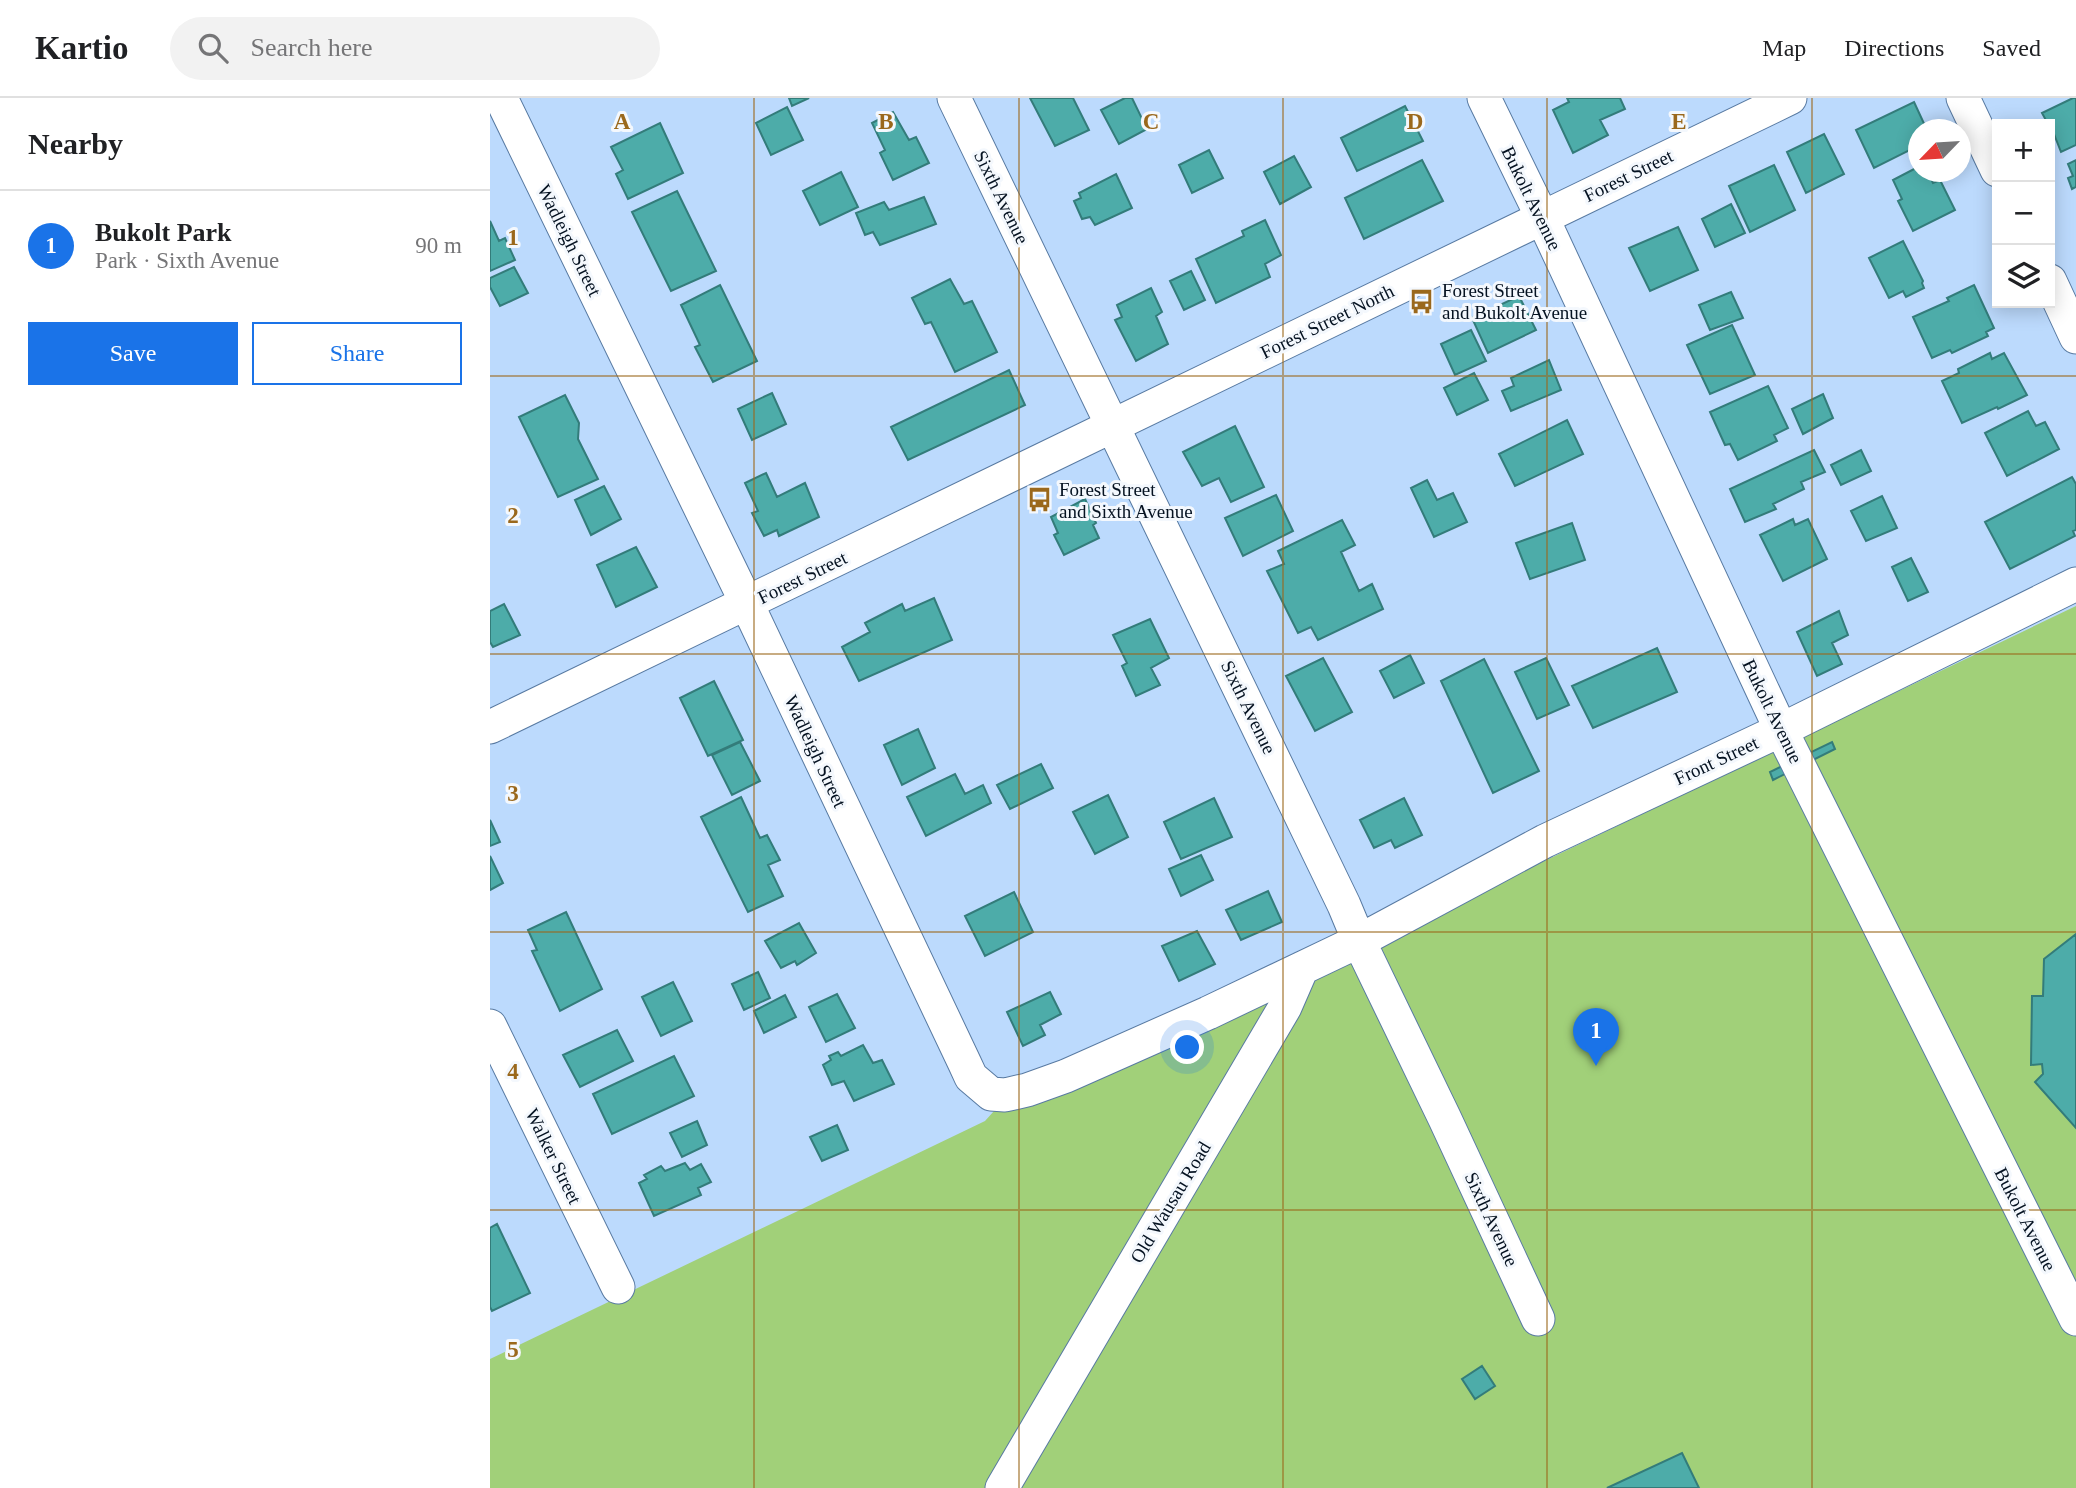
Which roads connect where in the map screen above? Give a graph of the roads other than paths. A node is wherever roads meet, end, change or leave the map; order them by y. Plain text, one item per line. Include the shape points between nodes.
1 (501, 98) edge
2 (954, 98) edge
3 (1484, 98) edge
4 (1790, 98) edge
5 (1963, 98) edge
6 (1992, 159) edge
7 (1542, 217) junction
8 (2055, 292) edge
9 (2076, 337) edge
10 (1112, 425) junction
11 (2076, 583) edge
12 (747, 604) junction
13 (490, 727) edge
14 (1781, 730) junction
15 (1359, 941) junction
16 (1302, 968) junction
17 (490, 1026) edge
18 (618, 1287) dead end
19 (1538, 1319) dead end
20 (2076, 1319) edge
21 (1002, 1488) edge

1 - 12 street, Wadleigh Street
2 - 10 street, Sixth Avenue
3 - 7 street, Bukolt Avenue
4 - 7 street, Forest Street
5 - 6 street
7 - 10 street, Forest Street North
7 - 14 street, Bukolt Avenue
8 - 9 street
10 - 12 street, Forest Street
10 - 15 street, Sixth Avenue
11 - 14 street, Front Street
12 - 13 street, Forest Street
12 - 16 street, Wadleigh Street via 971,1077 991,1094 1027,1090 1066,1076
14 - 15 street, Front Street via 1545,841
14 - 20 street, Bukolt Avenue
15 - 16 street
15 - 19 street, Sixth Avenue
16 - 21 street, Old Wausau Road via 1285,1007
17 - 18 street, Walker Street

